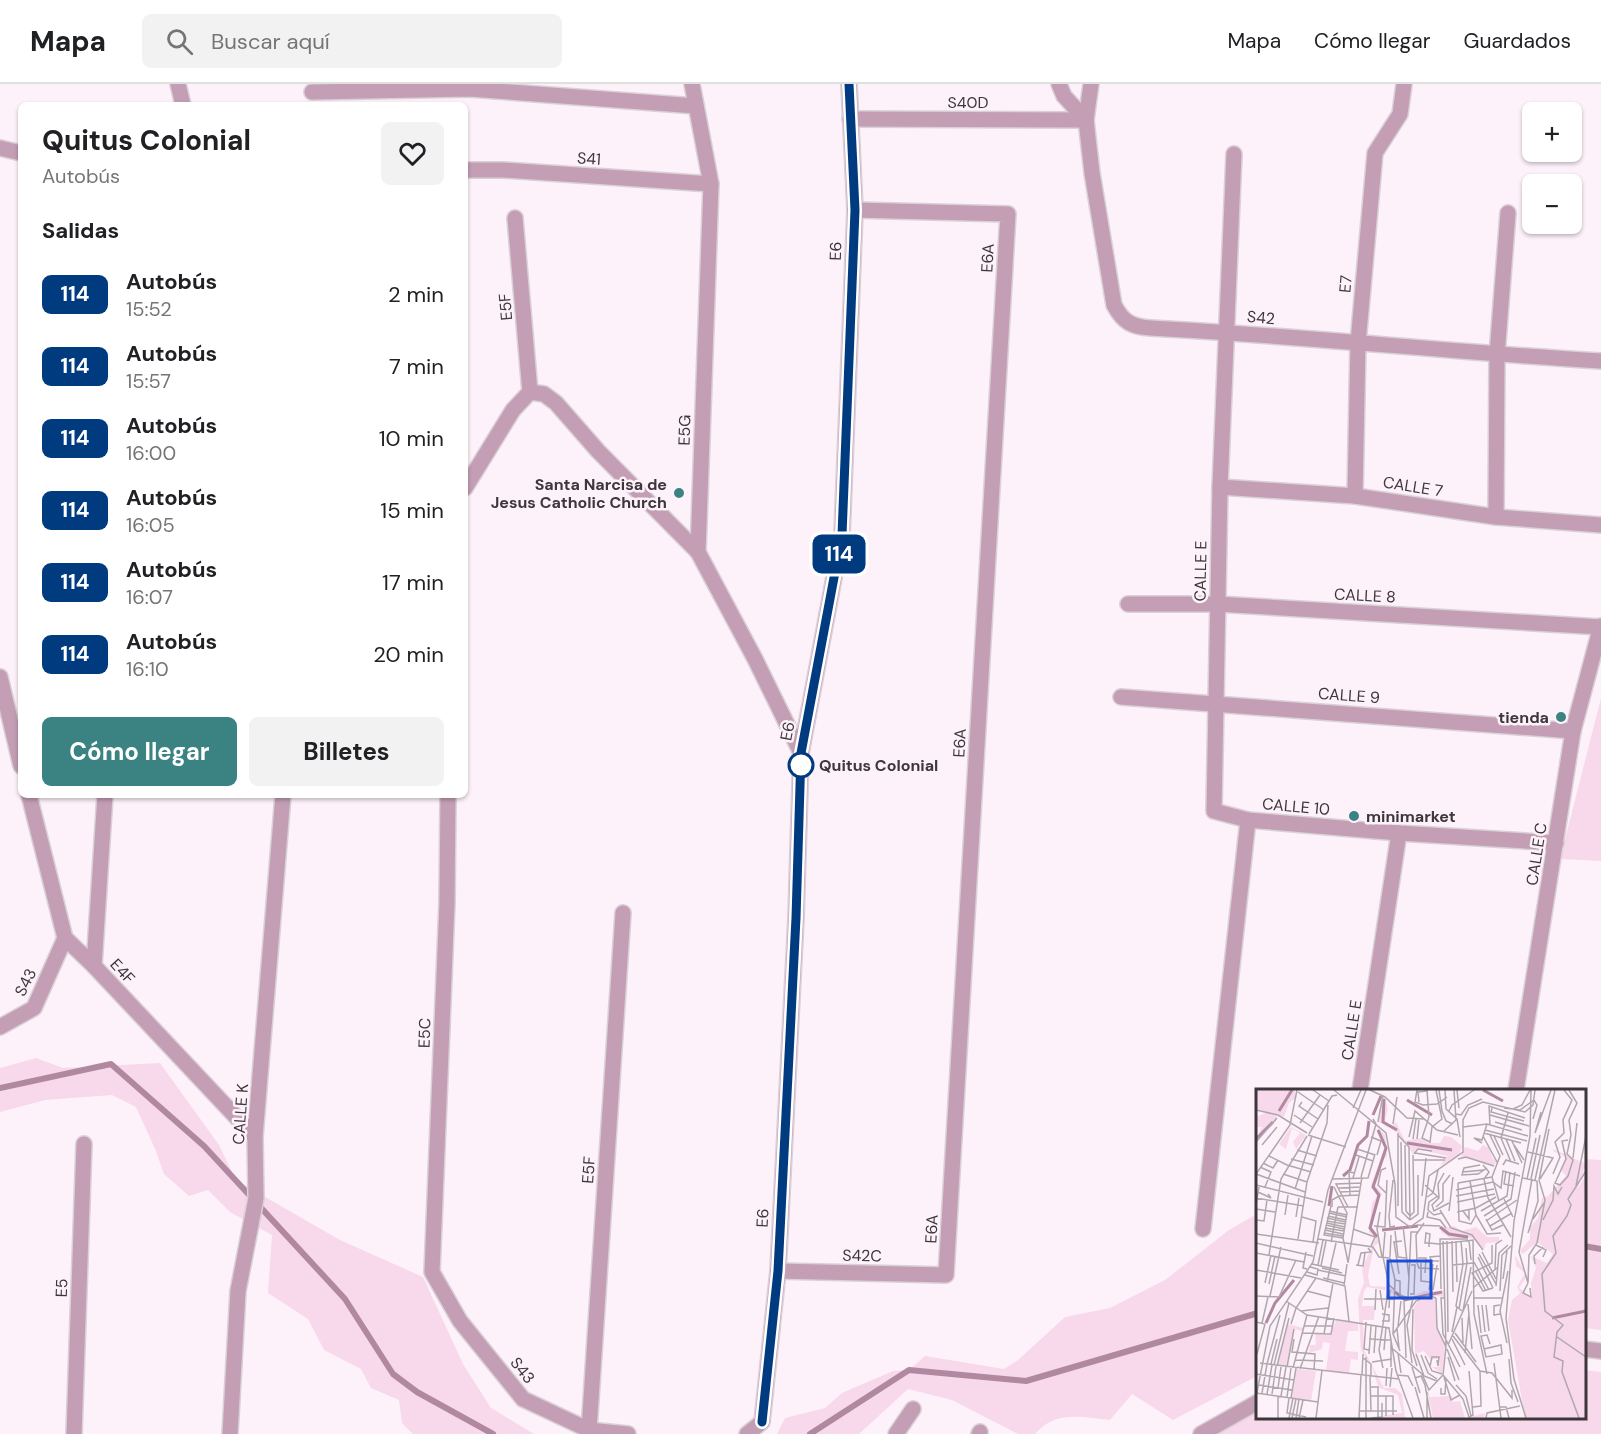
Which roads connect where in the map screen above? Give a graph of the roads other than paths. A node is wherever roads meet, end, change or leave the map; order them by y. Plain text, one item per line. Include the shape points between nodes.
1 (178, 84) edge
2 (692, 84) edge
3 (849, 84) edge
4 (1059, 84) edge
5 (1091, 84) edge
6 (1404, 84) edge
7 (312, 94) edge
8 (182, 102) edge
9 (696, 106) junction
10 (850, 120) junction
11 (1086, 120) junction
12 (0, 148) edge
13 (18, 152) edge
14 (1234, 154) dead end
15 (468, 171) edge
16 (711, 184) junction
17 (855, 210) junction
18 (1508, 213) dead end
19 (515, 218) dead end
20 (1228, 332) junction
21 (1358, 343) junction
22 (1497, 355) junction
23 (1601, 361) edge
24 (530, 392) junction
25 (468, 483) edge
26 (1220, 487) junction
27 (1355, 496) junction
28 (1496, 517) junction
29 (1601, 525) edge
30 (698, 552) junction
31 (1128, 604) dead end
32 (1217, 604) junction
33 (1601, 626) edge
34 (0, 677) edge
35 (1121, 697) dead end
36 (1217, 703) junction
37 (18, 724) edge
38 (1574, 731) junction
39 (13, 734) junction
40 (801, 753) junction
41 (18, 754) edge
42 (29, 798) edge
43 (105, 798) edge
44 (283, 798) edge
45 (448, 798) edge
46 (1214, 811) joint
47 (1248, 820) junction
48 (1399, 833) junction
49 (1556, 843) junction
50 (623, 913) dead end
51 (65, 938) junction
52 (94, 966) junction
53 (0, 1027) edge
54 (1360, 1089) edge
55 (1516, 1089) edge
56 (255, 1137) junction
57 (84, 1144) dead end
58 (1203, 1229) dead end
59 (778, 1271) junction
60 (432, 1272) joint
61 (946, 1275) joint
62 (1586, 1349) edge
63 (1601, 1351) edge
64 (1256, 1403) edge
65 (913, 1409) dead end
66 (589, 1430) junction
67 (74, 1434) edge
68 (230, 1434) edge
69 (628, 1434) edge
70 (747, 1434) edge
71 (896, 1434) edge
72 (1201, 1434) edge

1 - 8 street
2 - 9 street, E5G
3 - 10 street, E6
4 - 11 street via 1064,96
5 - 11 street
6 - 21 street, E7 via 1400,114 1375,153
7 - 9 street via 470,89
9 - 16 street, E5G
10 - 11 street, S40D
10 - 17 street, E6
11 - 20 street, S42 via 1114,305 1120,317 1138,327
12 - 13 street
14 - 20 street, CALLE E
15 - 16 street, S41
16 - 30 street, E5G
17 - 40 street, E6 via 842,535
17 - 61 street, E6A via 1008,214
18 - 22 street
19 - 24 street, E5F
20 - 21 street, S42
20 - 26 street, CALLE E
21 - 22 street, S42
21 - 27 street, E7
22 - 23 street, S42
22 - 28 street
24 - 25 street via 513,410
24 - 30 street via 544,394 556,403
26 - 27 street, CALLE 7
26 - 32 street, CALLE E
27 - 28 street, CALLE 7
28 - 29 street, CALLE 7
30 - 40 street
31 - 32 street, CALLE 8
32 - 33 street, CALLE 8
32 - 36 street, CALLE E
33 - 38 street, CALLE C
34 - 39 street
35 - 36 street, CALLE 9
36 - 38 street, CALLE 9
36 - 46 street, CALLE E
37 - 39 street
38 - 49 street, CALLE C
39 - 41 street
40 - 59 street, E6
42 - 51 street
43 - 52 street
44 - 56 street, CALLE K
45 - 60 street, E5C
46 - 47 street, CALLE 10
47 - 48 street, CALLE 10
47 - 58 street
48 - 49 street, CALLE 10
48 - 54 street, CALLE E
49 - 55 street, CALLE C
50 - 66 street, E5F
51 - 52 street, E4F
51 - 53 street, S43 via 34,1008
52 - 56 street, E4F
56 - 68 street, CALLE K via 256,1198 238,1291
57 - 67 street, E5
59 - 61 street, S42C
59 - 70 street, E6 via 762,1422
60 - 66 street, S43 via 460,1321 523,1399
62 - 63 street
64 - 72 street
65 - 71 street
66 - 69 street, S43

